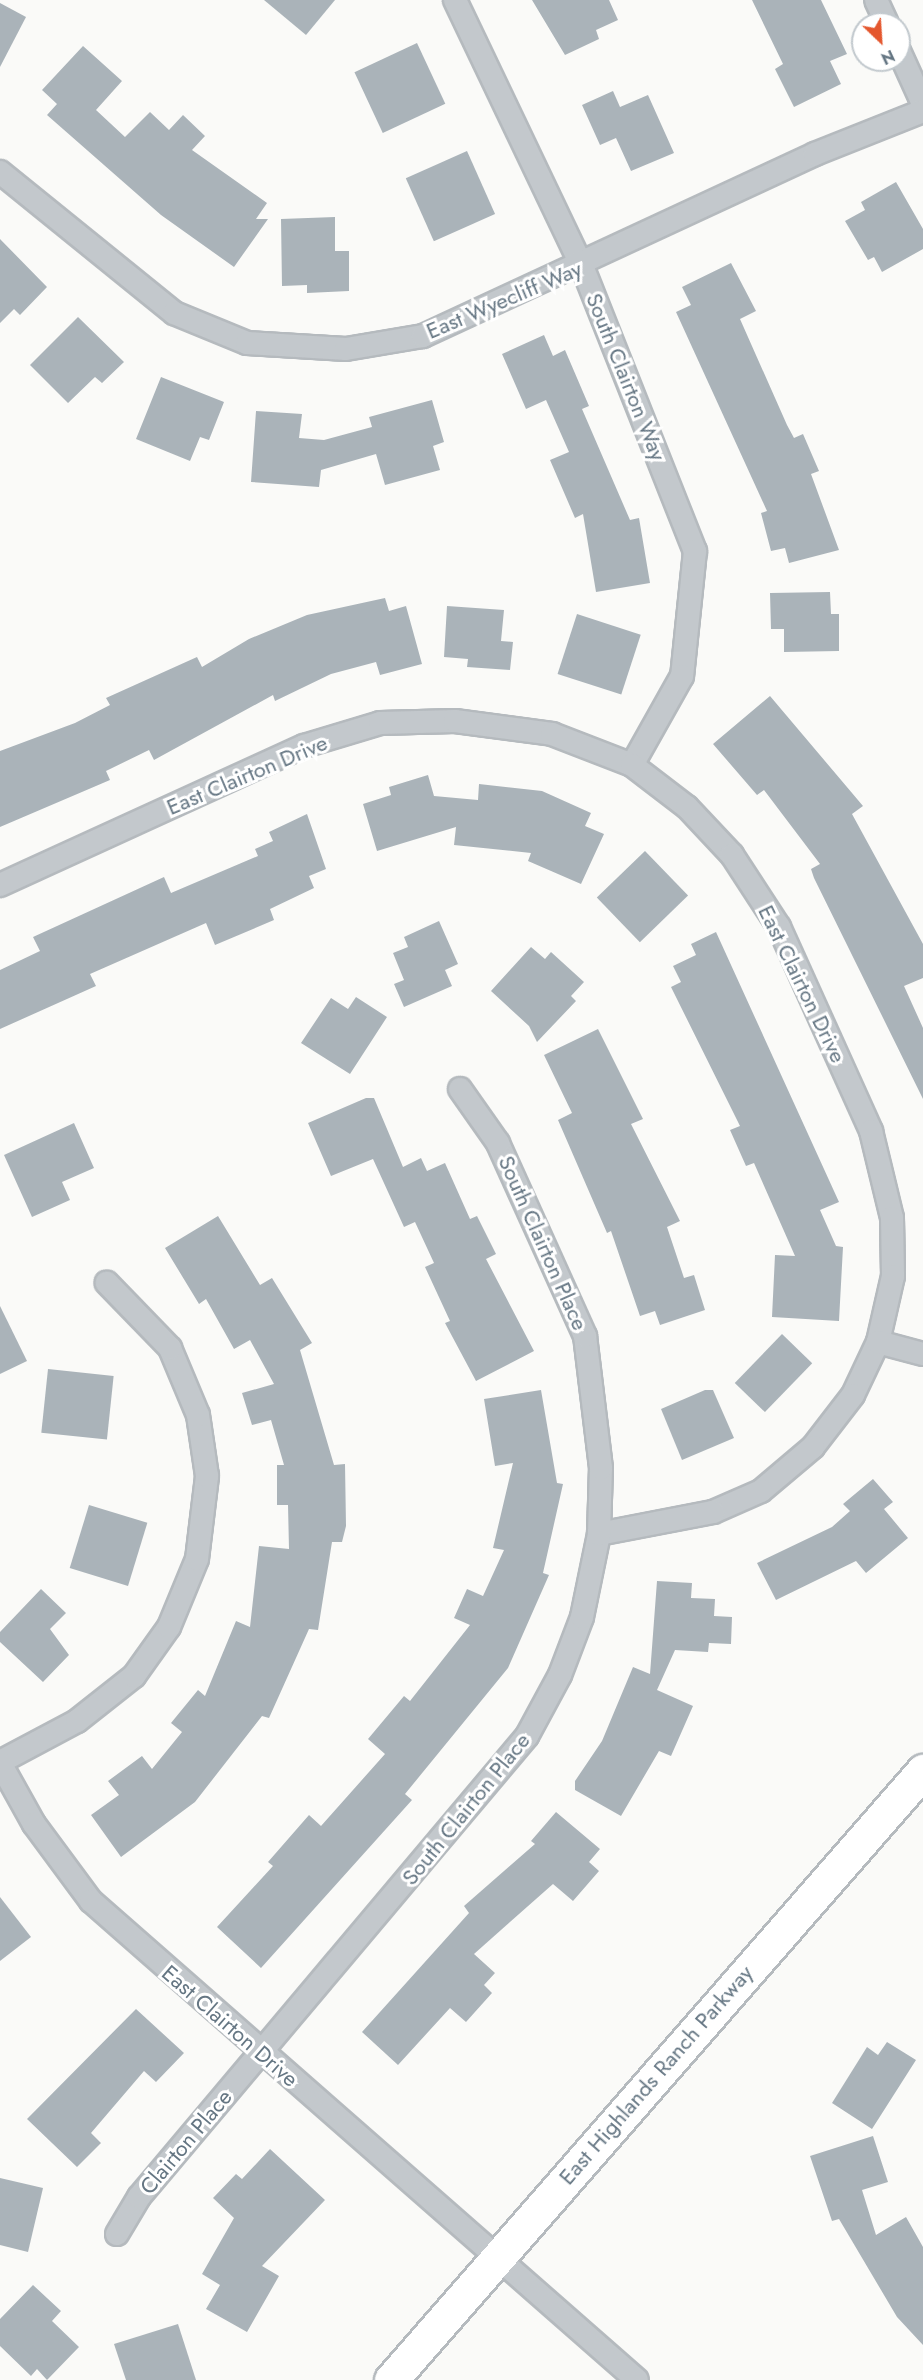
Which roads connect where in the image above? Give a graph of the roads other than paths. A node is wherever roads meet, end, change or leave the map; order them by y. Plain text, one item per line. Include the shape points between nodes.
1 (455, 0) edge
2 (909, 72) edge
3 (923, 104) edge
4 (923, 111) edge
5 (0, 172) edge
6 (582, 266) junction
7 (632, 765) junction
8 (0, 885) edge
9 (460, 1089) dead end
10 (107, 1283) dead end
11 (878, 1342) junction
12 (923, 1354) edge
13 (599, 1534) junction
14 (0, 1763) edge
15 (923, 1771) edge
16 (260, 2053) junction
17 (117, 2234) dead end
18 (497, 2256) junction
19 (391, 2380) edge
20 (637, 2380) edge

1 - 6 street, South Clairton Way
2 - 3 street
4 - 6 street, East Wyecliff Way via 815,154
5 - 6 street, East Wyecliff Way via 174,313 247,343 346,349 423,336
6 - 7 street, South Clairton Way via 695,551 682,676
7 - 8 street, East Clairton Drive via 552,734 455,721 380,723 303,746
7 - 11 street, East Clairton Drive via 687,807 732,855 779,927 871,1131 892,1218 893,1276
9 - 13 street, South Clairton Place via 498,1143 585,1336 601,1468
10 - 14 street via 170,1348 198,1415 207,1476 197,1559 170,1627 134,1676 77,1721
11 - 12 street
11 - 13 street, East Clairton Drive via 853,1395 813,1447 761,1491 713,1512
13 - 16 street, South Clairton Place via 582,1617 561,1675 527,1736
14 - 16 street, East Clairton Drive via 34,1824 91,1901
15 - 18 main road, East Highlands Ranch Parkway
16 - 17 street, Clairton Place via 139,2197
16 - 18 street, East Clairton Drive
18 - 19 main road, East Highlands Ranch Parkway
18 - 20 street, East Clairton Drive

